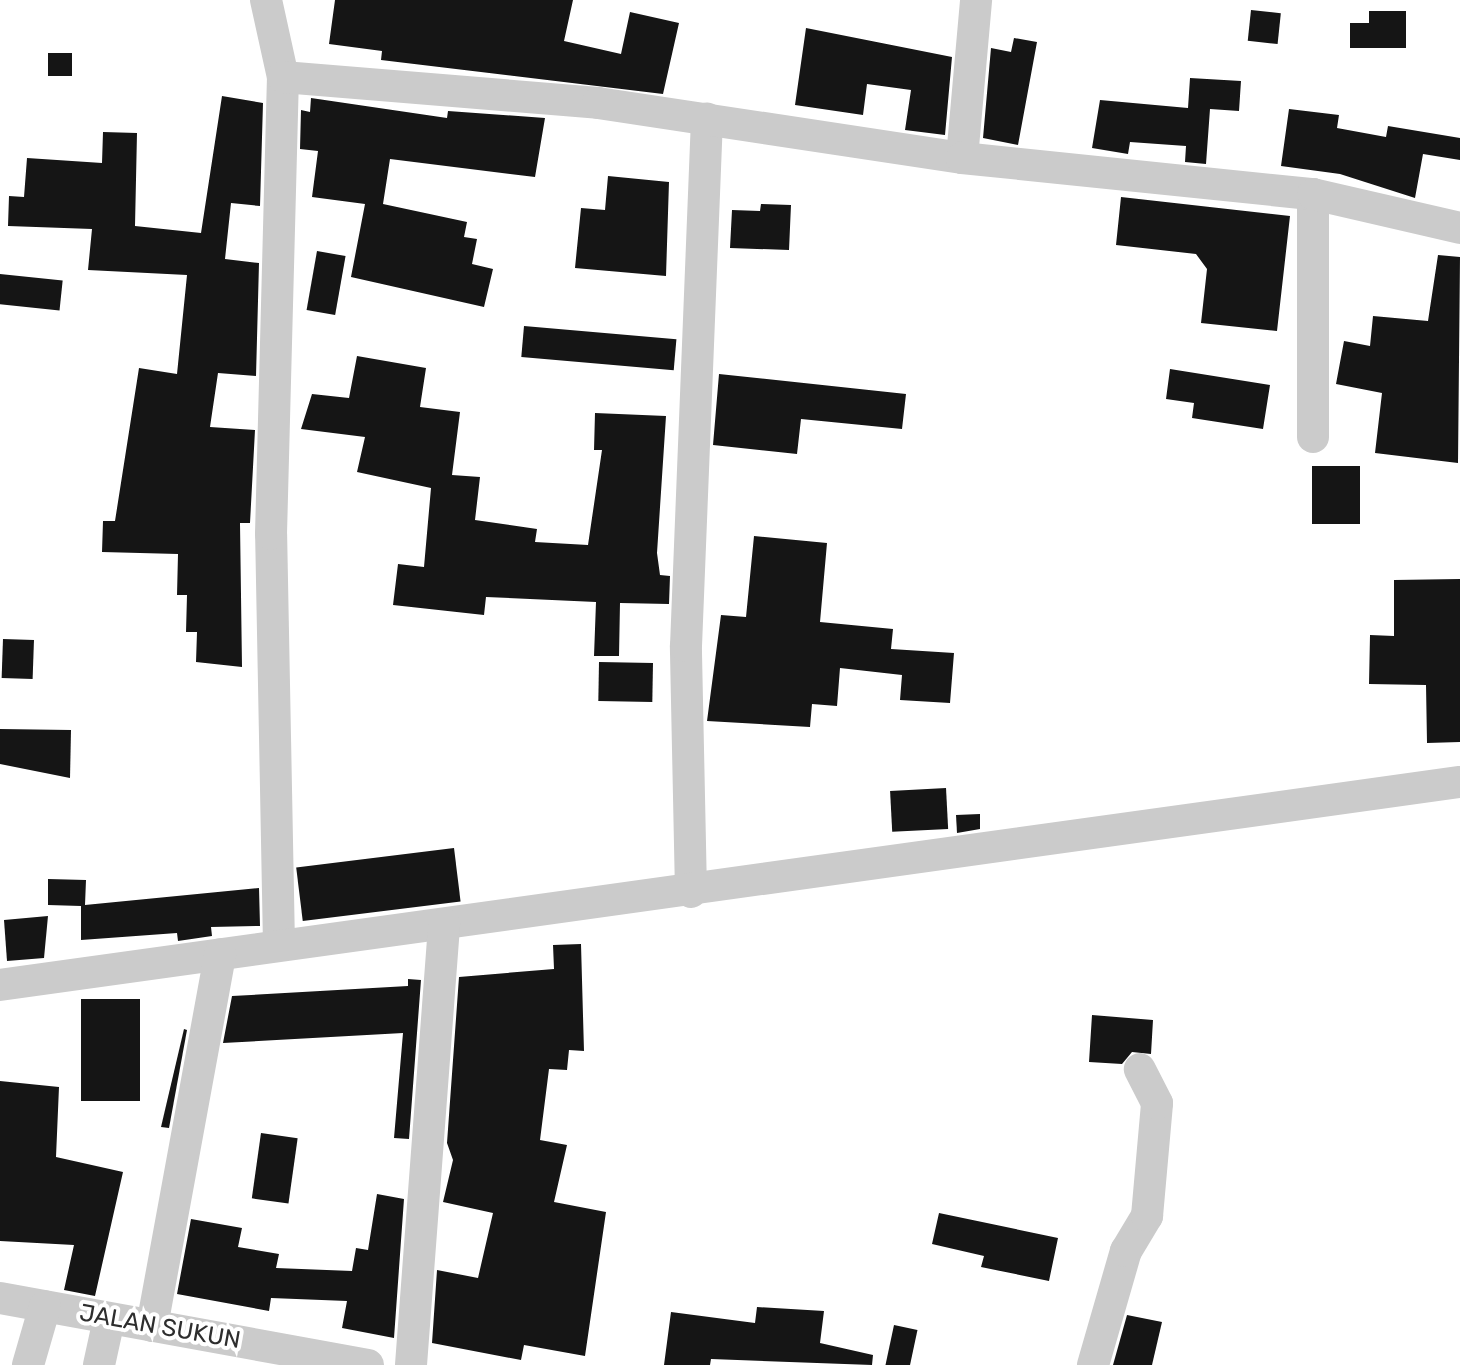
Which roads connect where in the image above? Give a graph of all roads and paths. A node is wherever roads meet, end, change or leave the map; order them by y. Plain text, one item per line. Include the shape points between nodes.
1 (266, 0) edge
2 (976, 0) edge
3 (283, 77) junction
4 (707, 118) junction
5 (962, 158) junction
6 (1313, 194) junction
7 (1460, 228) edge
8 (1313, 437) dead end
9 (1460, 782) edge
10 (691, 892) junction
11 (444, 924) junction
12 (279, 945) junction
13 (220, 954) junction
14 (0, 985) edge
15 (1140, 1069) dead end
16 (0, 1298) edge
17 (45, 1306) junction
18 (109, 1319) junction
19 (152, 1326) junction
20 (28, 1365) edge
21 (99, 1365) edge
22 (368, 1365) edge
23 (411, 1365) edge
24 (1093, 1365) edge

1 - 3 street
2 - 5 street
3 - 4 street
3 - 12 street via 271,534
4 - 5 street
4 - 10 street via 686,646
5 - 6 street
6 - 7 street
6 - 8 street
9 - 10 street
10 - 11 street
11 - 12 street
11 - 23 street
12 - 13 street
13 - 14 street
13 - 19 street
15 - 24 street via 1157,1103 1147,1216 1126,1251
16 - 17 street, JALAN SUKUN
17 - 18 street, JALAN SUKUN
17 - 20 street
18 - 19 street, JALAN SUKUN
18 - 21 street
19 - 22 street, JALAN SUKUN

